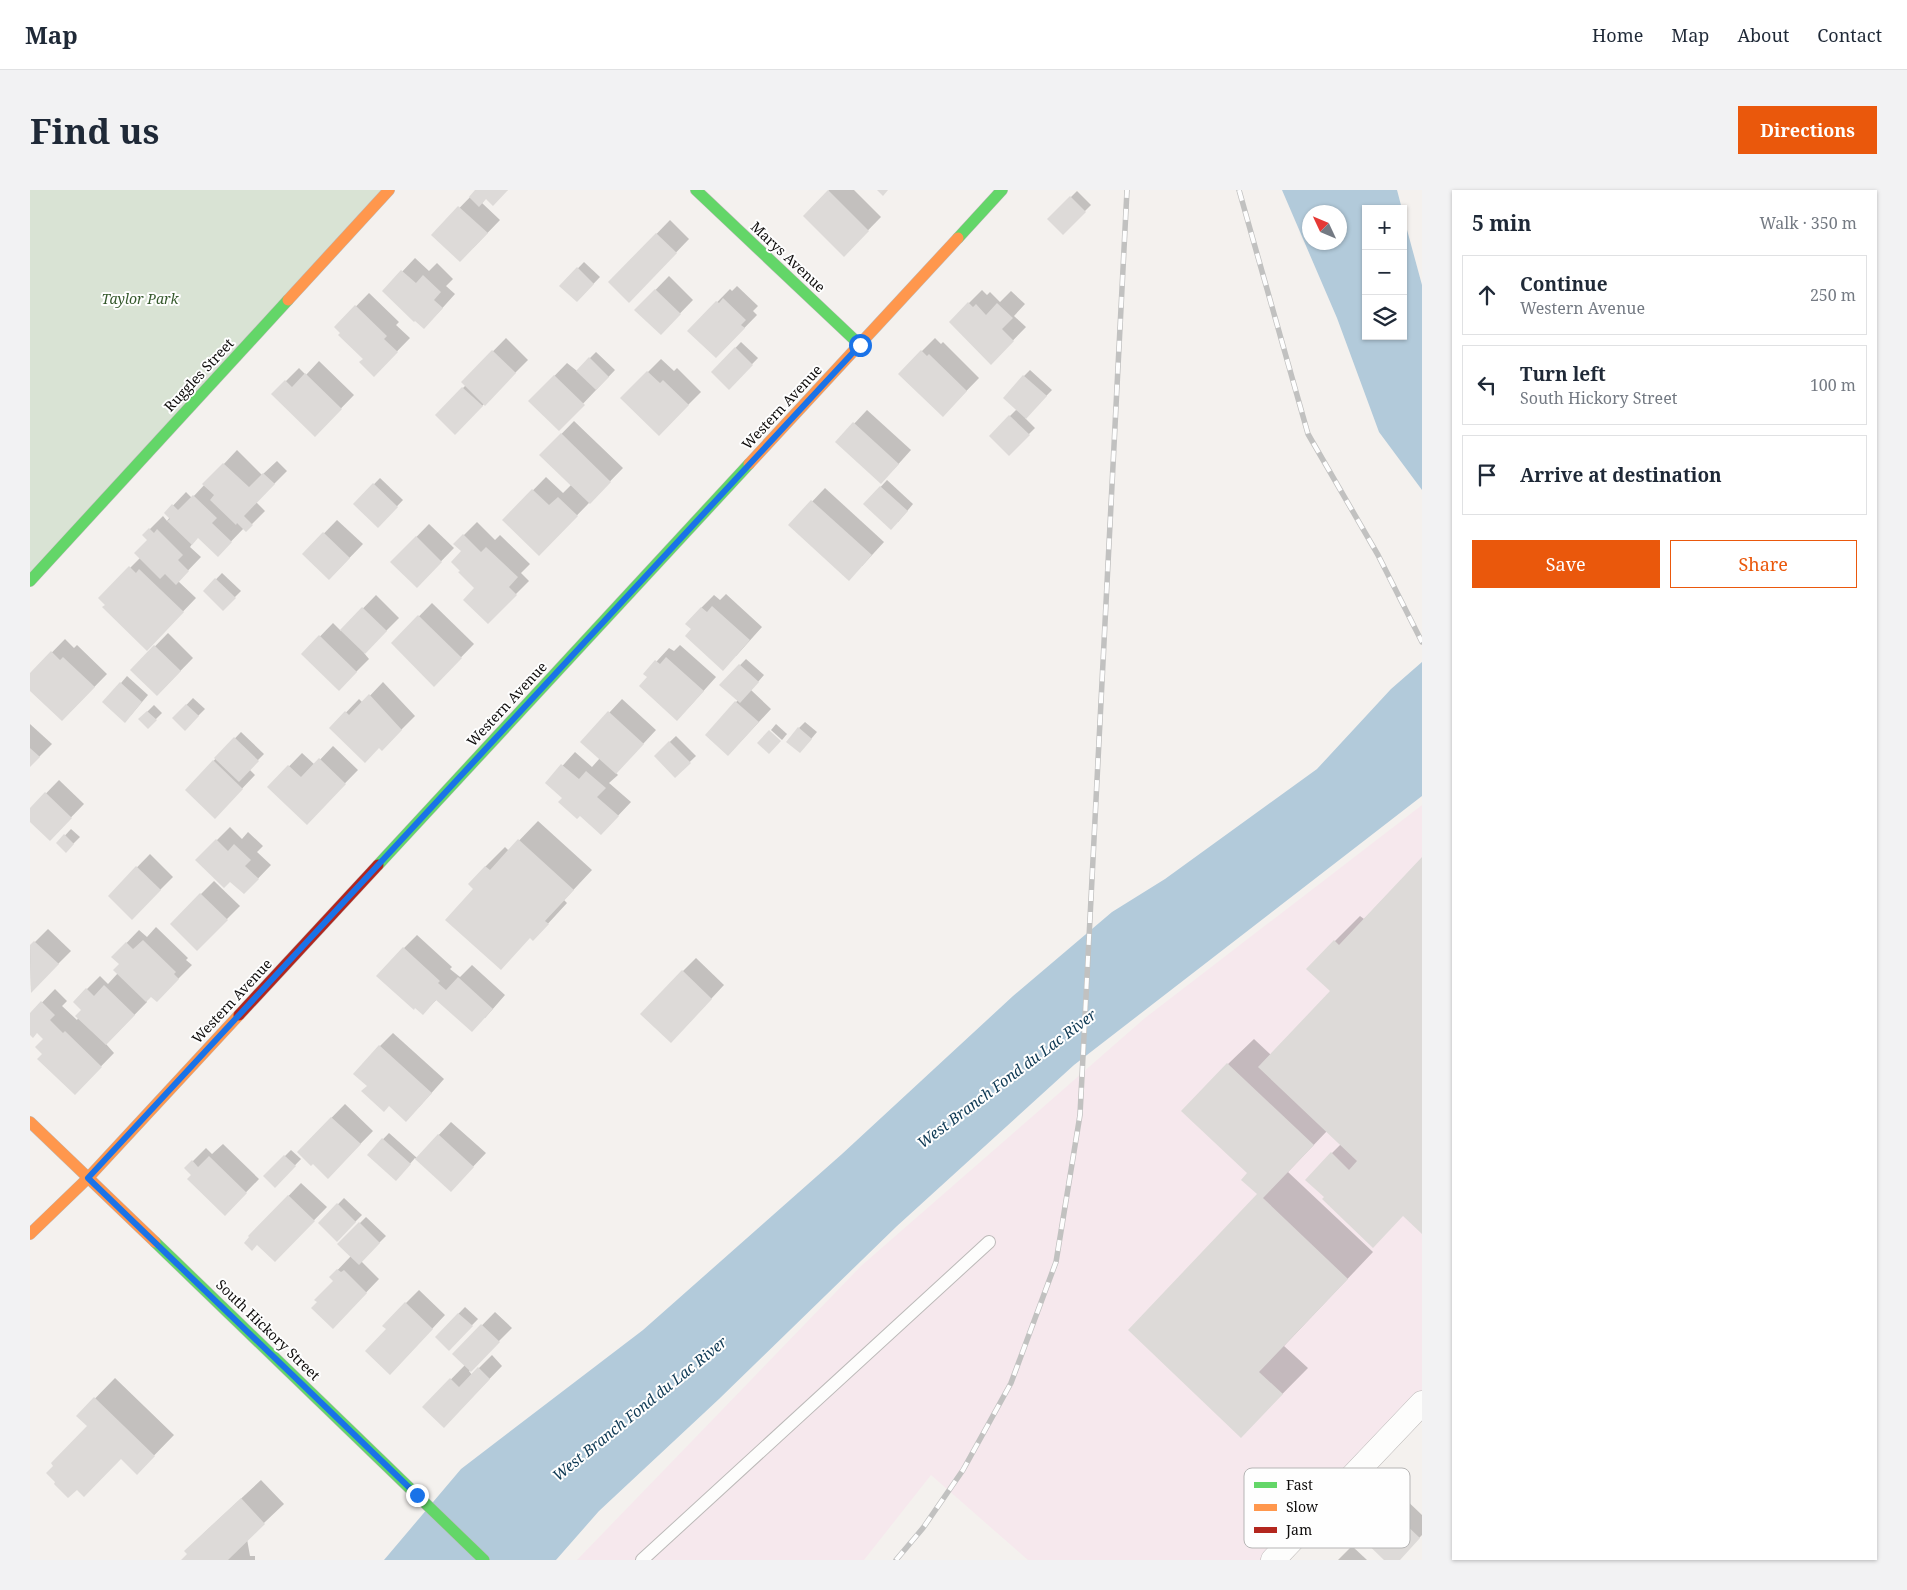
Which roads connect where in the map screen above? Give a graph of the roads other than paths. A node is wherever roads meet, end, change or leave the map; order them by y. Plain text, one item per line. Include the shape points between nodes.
1 (389, 190) edge
2 (696, 190) edge
3 (1002, 190) edge
4 (860, 345) junction
5 (30, 581) edge
6 (30, 1122) edge
7 (88, 1178) junction
8 (30, 1234) edge
9 (989, 1242) dead end
10 (1422, 1403) edge
11 (1360, 1468) edge
12 (1284, 1548) edge
13 (484, 1560) edge
14 (642, 1560) edge
15 (1273, 1560) edge

1 - 5 street, Ruggles Street
2 - 4 street, Marys Avenue
3 - 4 street, Western Avenue
4 - 7 street, Western Avenue
6 - 7 street, South Hickory Street
7 - 8 street, Western Avenue
7 - 13 street, South Hickory Street
9 - 14 lane
10 - 11 street
12 - 15 street

